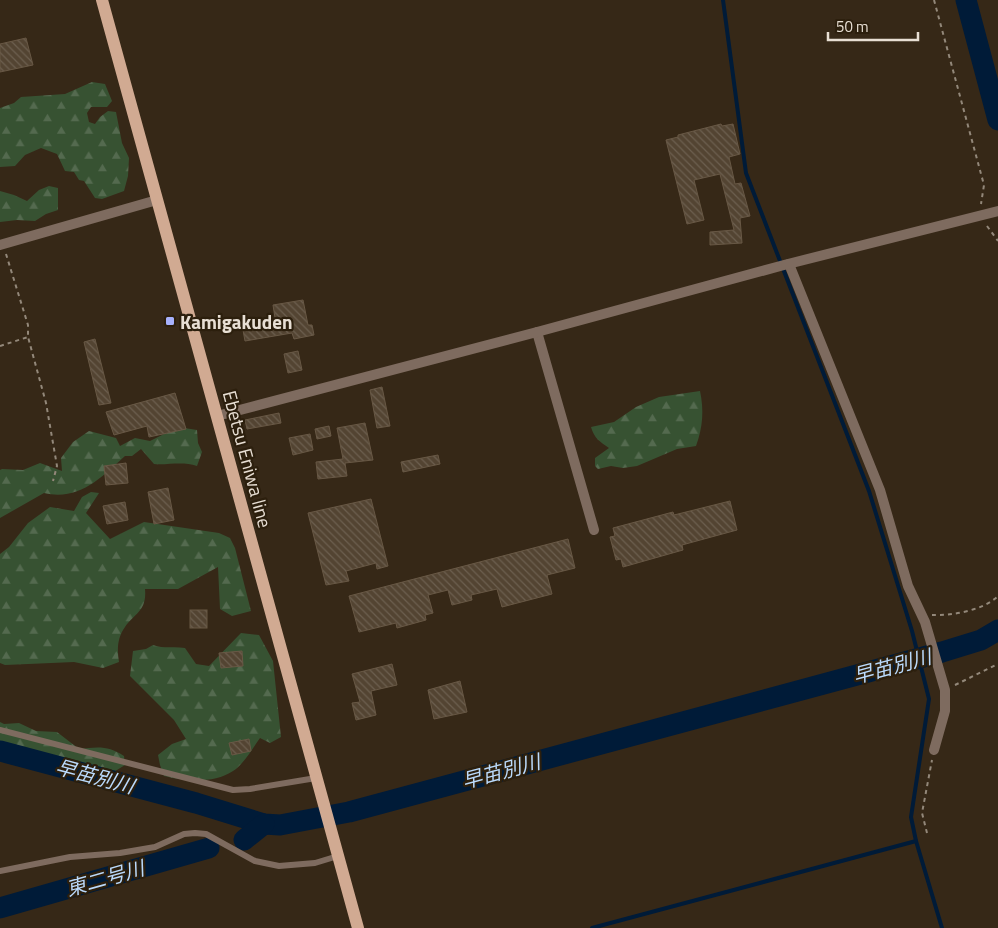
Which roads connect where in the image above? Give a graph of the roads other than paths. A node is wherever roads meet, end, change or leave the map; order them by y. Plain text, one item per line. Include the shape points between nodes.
1 (102, 0) edge
2 (157, 200) junction
3 (988, 214) edge
4 (1, 245) edge
5 (784, 265) junction
6 (537, 332) junction
7 (217, 416) junction
8 (594, 530) dead end
9 (0, 730) edge
10 (934, 750) road end
11 (318, 783) junction
12 (336, 851) junction
13 (0, 871) edge
14 (358, 928) edge

1 - 2 main road, Ebetsu Eniwa line
2 - 4 street
2 - 7 main road, Ebetsu Eniwa line
3 - 5 street
5 - 6 street
5 - 10 street via 880,490 908,586 923,618 944,687 945,711
6 - 7 street
6 - 8 street
7 - 11 main road, Ebetsu Eniwa line
9 - 11 lane via 233,790
11 - 12 main road, Ebetsu Eniwa line
12 - 13 lane via 315,862 279,866 255,861 206,834 196,833 184,834 155,847 70,857
12 - 14 main road, Ebetsu Eniwa line

